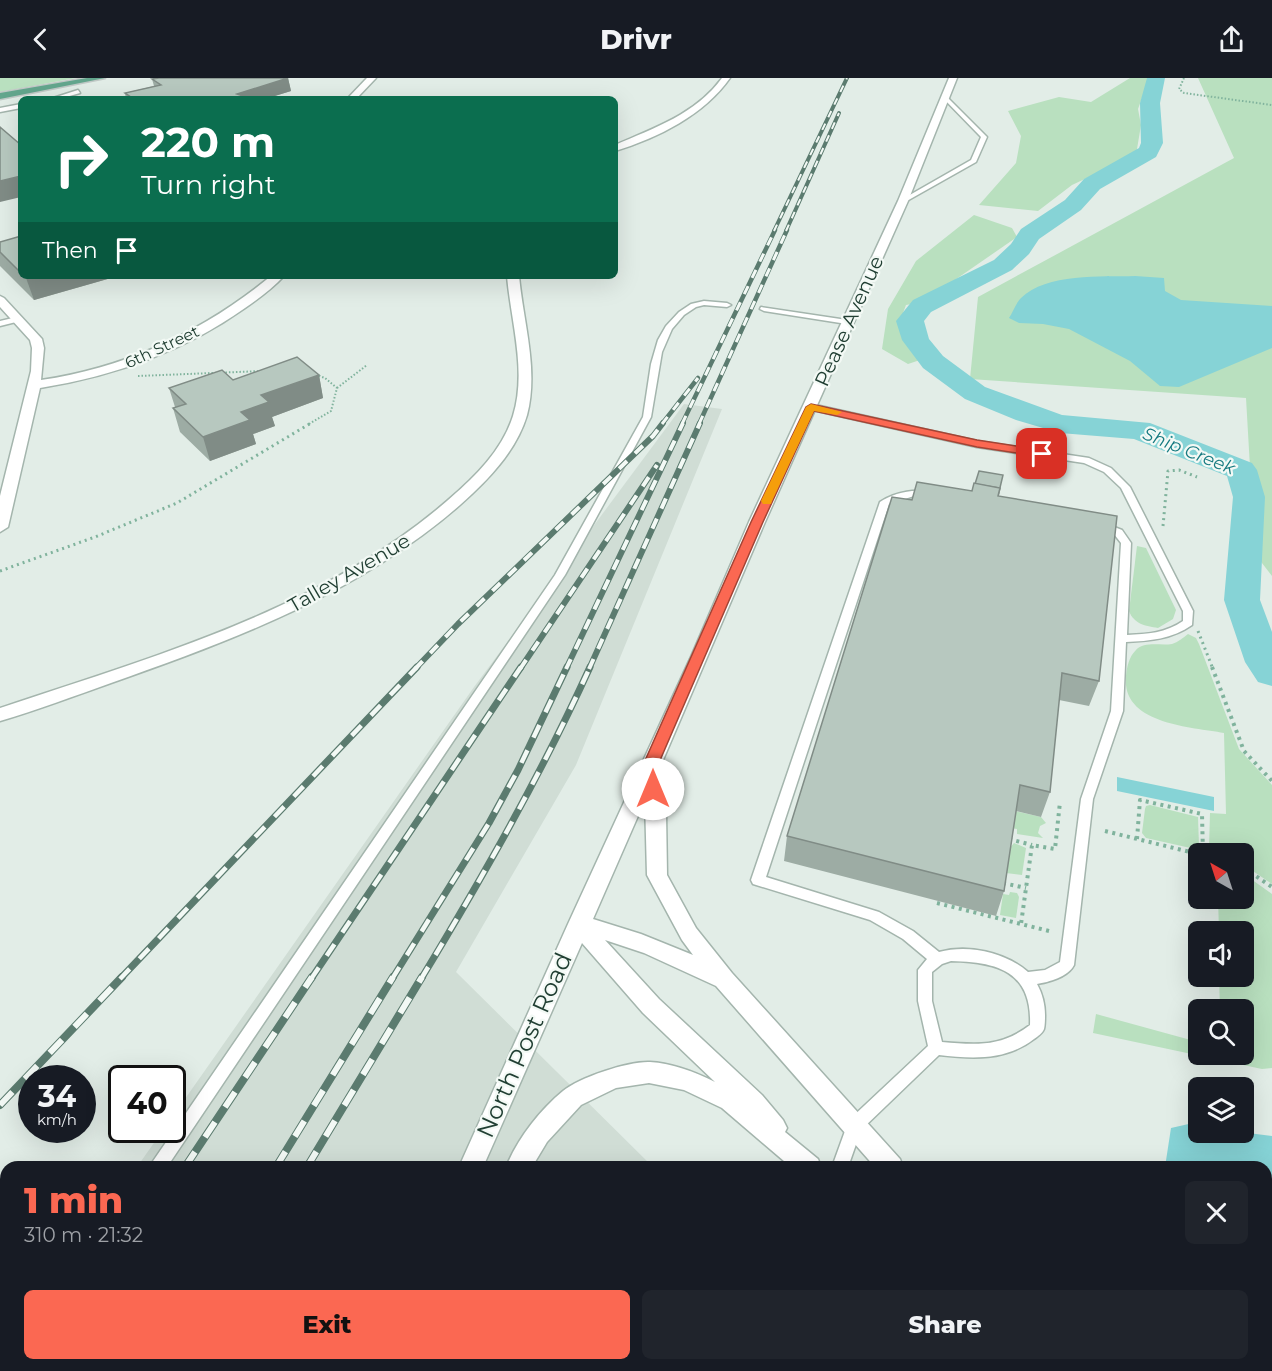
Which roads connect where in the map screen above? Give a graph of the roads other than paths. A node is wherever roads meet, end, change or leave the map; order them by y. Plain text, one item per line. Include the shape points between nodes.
1 (101, 78) edge
2 (372, 78) edge
3 (726, 78) edge
4 (953, 78) edge
5 (78, 92) dead end
6 (0, 96) edge
7 (19, 96) edge
8 (64, 96) edge
9 (354, 96) edge
10 (945, 97) junction
11 (18, 107) edge
12 (0, 110) edge
13 (618, 147) edge
14 (903, 201) junction
15 (274, 279) edge
16 (513, 279) edge
17 (0, 300) edge
18 (727, 305) dead end
19 (764, 309) dead end
20 (17, 319) junction
21 (847, 322) junction
22 (0, 324) edge
23 (32, 385) junction
24 (811, 407) junction
25 (936, 497) edge
26 (1084, 522) edge
27 (0, 527) edge
28 (1121, 639) junction
29 (0, 715) edge
30 (651, 765) junction
31 (578, 924) junction
32 (937, 959) junction
33 (1025, 978) junction
34 (724, 980) junction
35 (936, 1048) junction
36 (855, 1125) junction
37 (161, 1161) edge
38 (474, 1161) edge
39 (522, 1161) edge
40 (801, 1161) edge
41 (803, 1161) edge
42 (842, 1161) edge
43 (886, 1161) edge

1 - 7 main road
2 - 9 street
3 - 13 street via 696,110
4 - 10 street, Pease Avenue
5 - 8 lane
6 - 7 main road
10 - 14 street, Pease Avenue
10 - 14 lane via 984,137 974,162
11 - 12 lane
14 - 21 street, Pease Avenue
15 - 23 street, 6th Street via 249,300 172,345 95,375
16 - 29 street, Talley Avenue via 525,381 521,412 507,445 448,509 412,538 309,601 241,630
17 - 20 street
18 - 37 lane via 694,305 661,338 647,417 560,575
19 - 21 lane
20 - 22 lane
20 - 23 street via 36,339 37,371
21 - 24 street, Pease Avenue
23 - 27 street
24 - 28 lane via 977,444 1103,466 1125,487 1188,611 1188,622 1177,631
24 - 30 street, Pease Avenue
25 - 32 lane via 913,493 885,502 758,880 874,915 908,935
26 - 28 lane via 1106,526 1118,532 1126,543
28 - 33 lane via 1117,711 1087,799 1067,965 1047,976
30 - 31 street, Pease Avenue
30 - 34 street via 657,874 689,934
31 - 34 street via 671,954
31 - 38 street, North Post Road
31 - 41 street via 651,1006 754,1103
32 - 33 lane via 969,955 990,959 1010,965
32 - 35 lane via 925,970 925,1002
33 - 35 lane via 1039,1012 1037,1028 1028,1036 1009,1047 990,1051
34 - 36 street
35 - 36 lane
36 - 42 lane
36 - 43 street
39 - 40 street via 538,1134 573,1097 613,1078 649,1072 687,1080 730,1100

